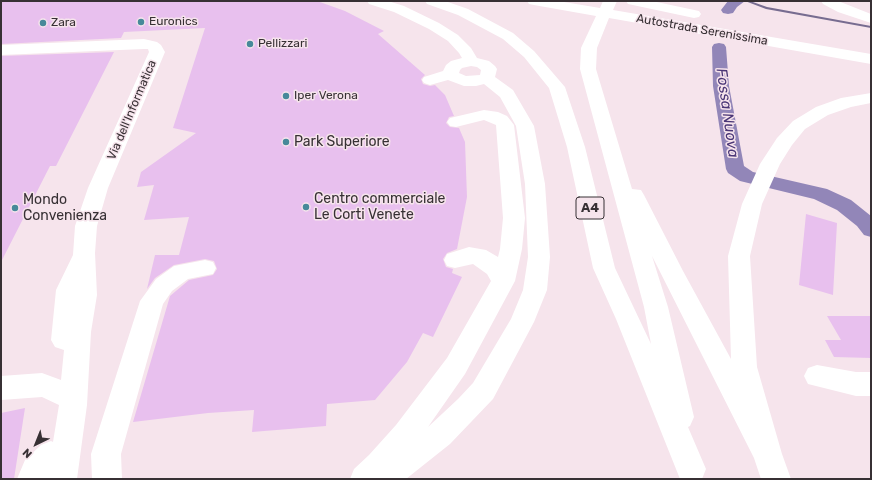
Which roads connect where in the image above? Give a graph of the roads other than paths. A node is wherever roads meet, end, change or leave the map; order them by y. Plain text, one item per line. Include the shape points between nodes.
1 (374, 1) edge
2 (432, 1) edge
3 (534, 1) edge
4 (610, 1) edge
5 (633, 1) edge
6 (828, 1) edge
7 (716, 19) junction
8 (871, 19) edge
9 (840, 40) dead end
10 (1, 50) edge
11 (871, 59) edge
12 (478, 70) junction
13 (452, 74) junction
14 (430, 80) dead end
15 (871, 98) edge
16 (456, 122) dead end
17 (608, 142) junction
18 (84, 253) junction
19 (455, 260) dead end
20 (205, 268) dead end
21 (504, 281) junction
22 (817, 376) dead end
23 (871, 384) edge
24 (1, 388) edge
25 (59, 393) junction
26 (771, 467) edge
27 (54, 471) edge
28 (692, 474) edge
29 (32, 479) edge
30 (107, 479) edge
31 (365, 479) edge
32 (382, 479) edge

1 - 12 main road via 399,9 453,38
2 - 28 main road, A4 via 464,12 508,36 529,54 557,87 576,147 604,268
3 - 11 main road, Autostrada Serenissima
4 - 7 main road, Autostrada Serenissima / A4
4 - 17 main road, A4 via 589,48 588,69
5 - 7 main road, A4
6 - 8 main road
7 - 9 main road, Autostrada Serenissima / A4
10 - 18 main road, Via dell'Informatica via 144,44 156,48 154,60 98,188 86,226
12 - 13 main road via 457,64 452,68
12 - 13 main road via 476,81 464,81
12 - 32 main road via 507,94 525,126 535,184 539,257 535,290 522,322 483,391 440,434
13 - 14 main road
15 - 26 main road, A4 via 846,102 822,111 799,125 784,142 752,204 739,256 744,367
16 - 21 main road via 484,115 501,120 505,125 514,218
17 - 26 main road, A4
17 - 28 main road, A4 via 656,307
18 - 25 main road, Via dell'Informatica via 68,290
18 - 27 main road, Via dell'Informatica via 84,295 78,332 73,405
19 - 21 main road via 469,255 478,256 495,268
20 - 30 main road via 182,272 164,285 152,301 106,454
21 - 31 main road via 456,366 406,434 380,466
22 - 23 main road via 856,384
24 - 25 main road via 42,385
25 - 27 main road, Via dell'Informatica
27 - 29 main road via 36,470

